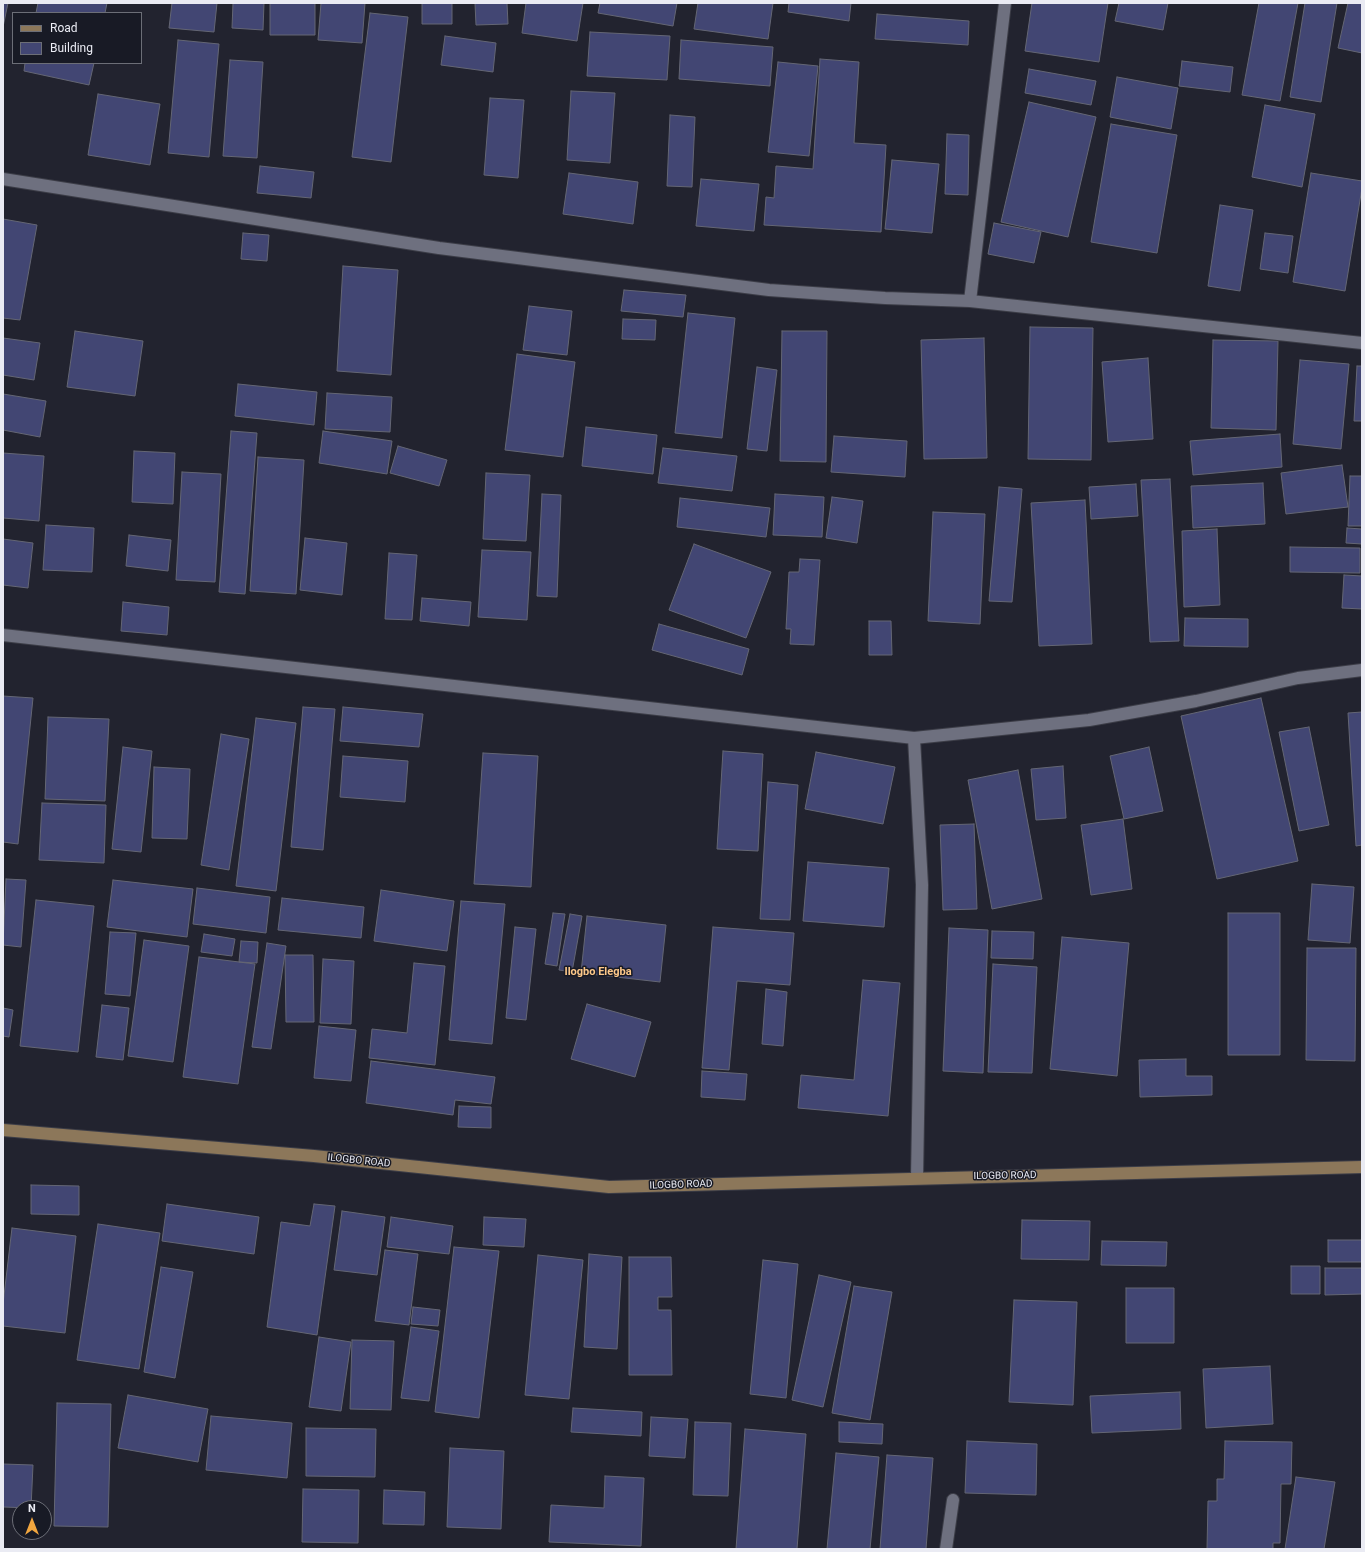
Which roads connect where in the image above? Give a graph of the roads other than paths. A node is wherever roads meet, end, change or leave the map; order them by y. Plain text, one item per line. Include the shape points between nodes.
1 (1005, 3) edge
2 (3, 179) edge
3 (970, 301) junction
4 (1362, 343) edge
5 (3, 635) edge
6 (1362, 670) edge
7 (914, 738) junction
8 (3, 1130) edge
9 (1362, 1167) edge
10 (917, 1178) junction
11 (953, 1500) dead end
12 (946, 1549) edge

1 - 3 street
2 - 3 street via 439,248 769,290
3 - 4 street
5 - 7 street
6 - 7 street via 1298,678 1196,701 1089,720
7 - 10 street via 922,885
8 - 10 main road, ILOGBO ROAD via 314,1156 609,1187
9 - 10 main road, ILOGBO ROAD
11 - 12 street

